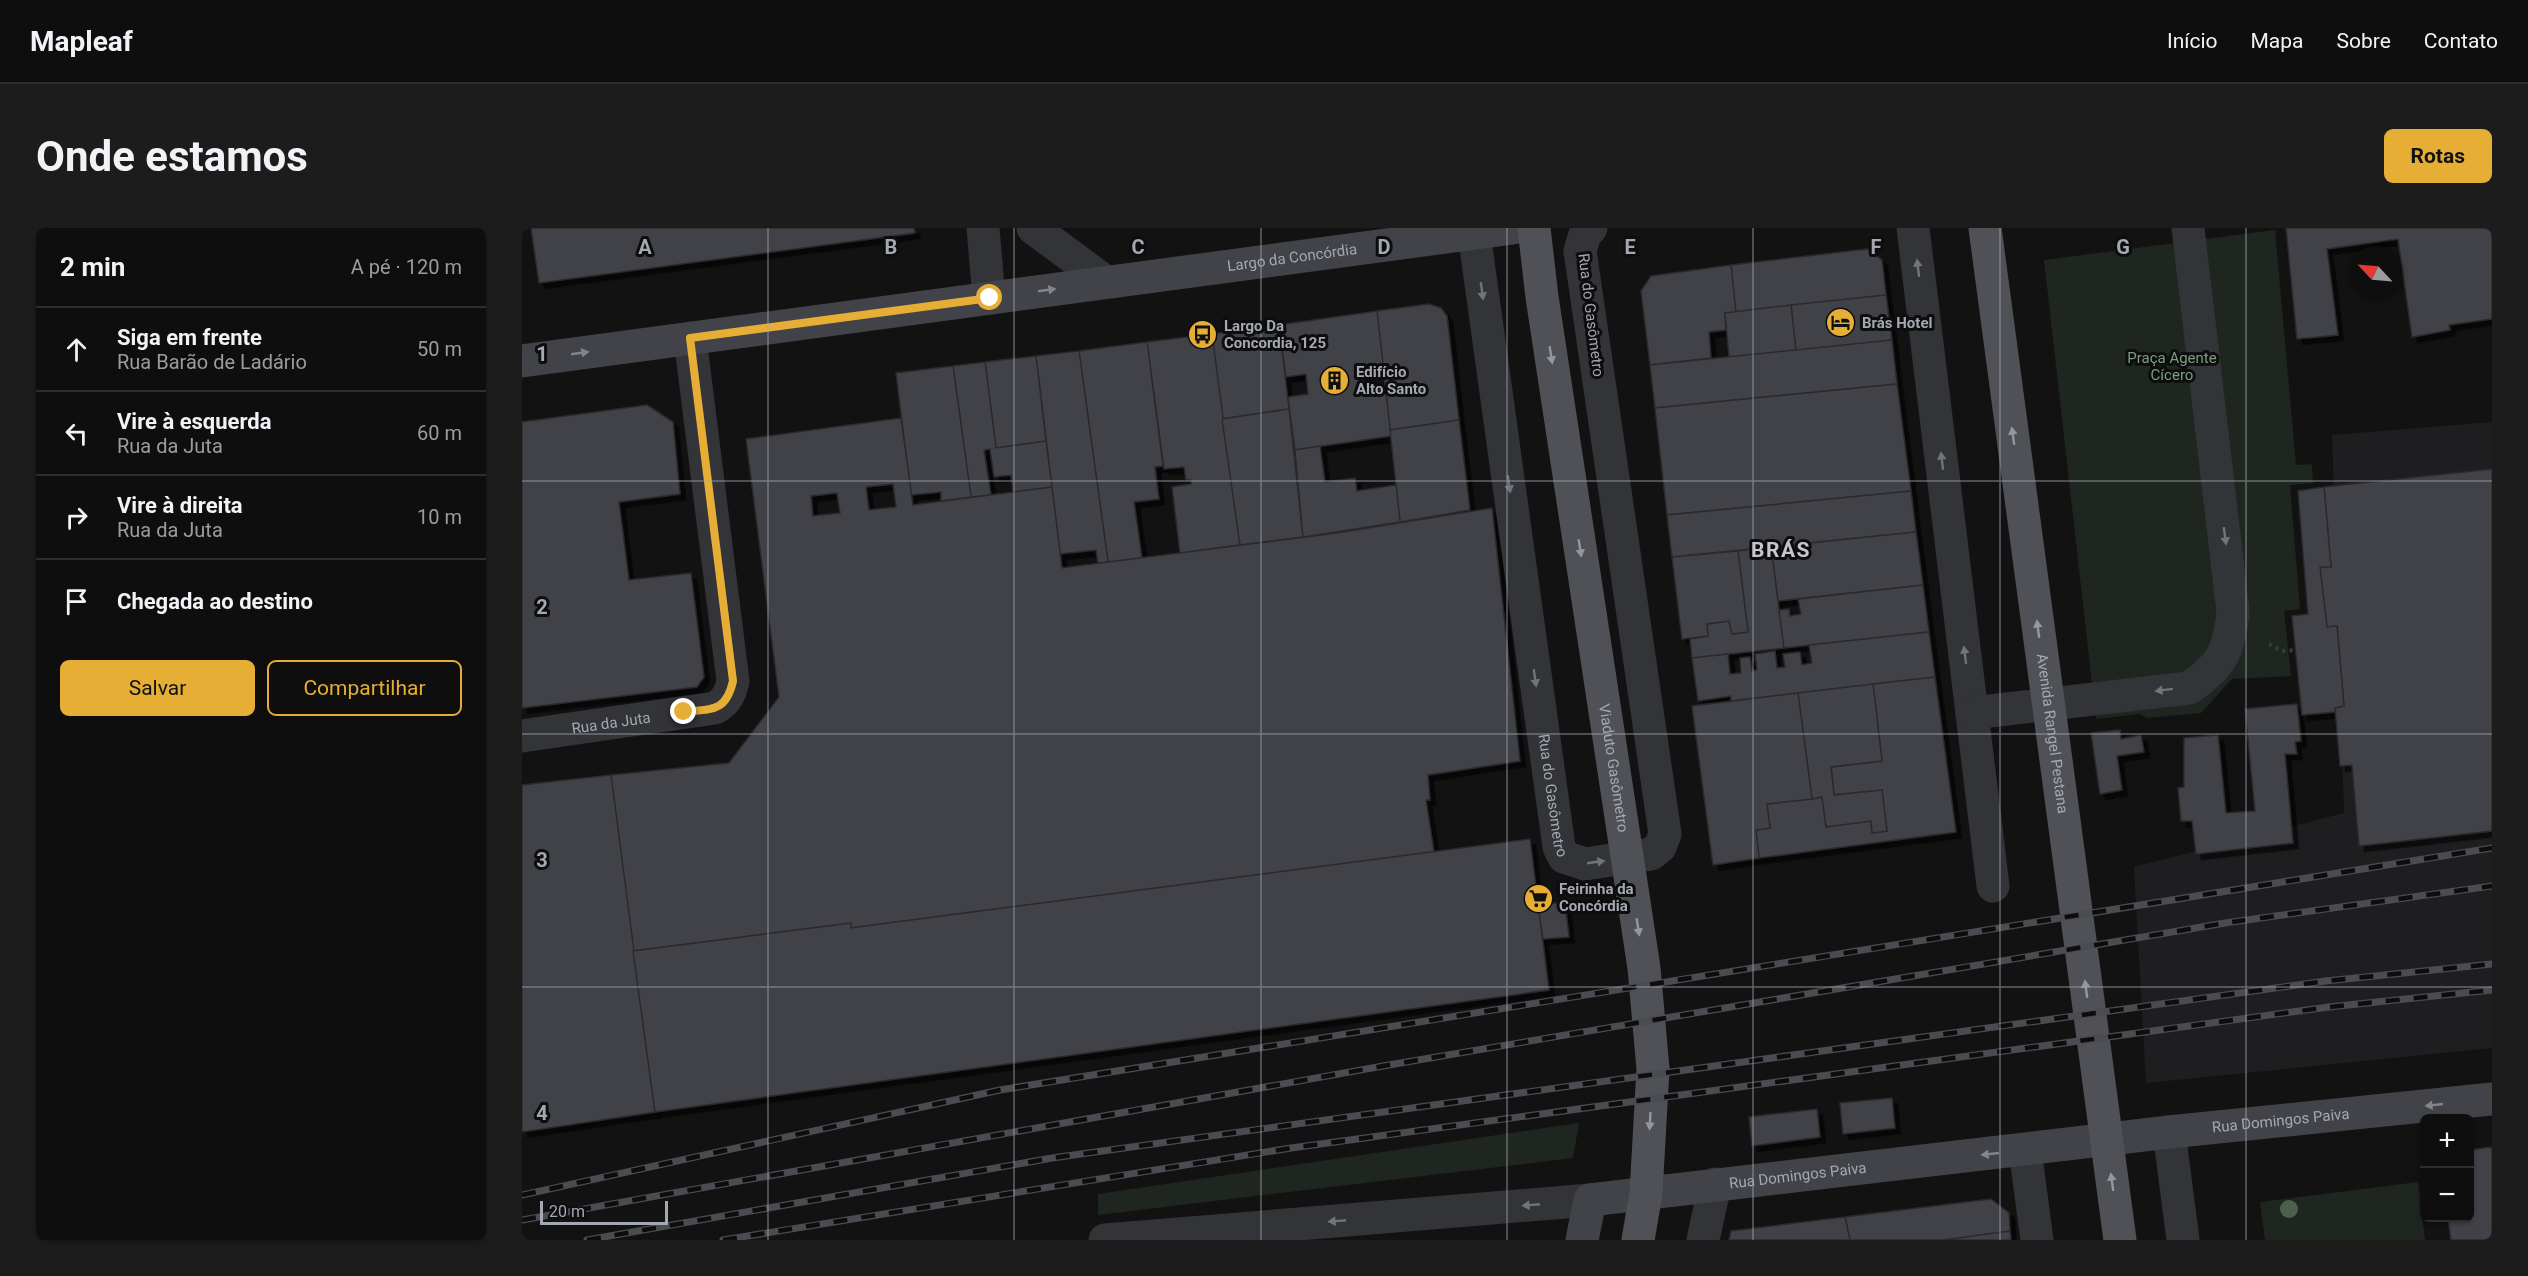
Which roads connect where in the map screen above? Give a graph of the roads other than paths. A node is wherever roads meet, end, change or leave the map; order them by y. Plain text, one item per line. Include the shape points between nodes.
1 (983, 228) edge
2 (1033, 228) edge
3 (1513, 228) edge
4 (1534, 228) edge
5 (1913, 228) edge
6 (1985, 228) edge
7 (2188, 228) edge
8 (1588, 231) edge
9 (1474, 233) junction
10 (1106, 282) junction
11 (990, 298) junction
12 (690, 338) junction
13 (522, 361) edge
14 (1972, 713) junction
15 (522, 735) edge
16 (1993, 886) dead end
17 (2492, 1099) edge
18 (2169, 1132) junction
19 (2025, 1150) junction
20 (1715, 1184) junction
21 (1590, 1200) junction
22 (1104, 1240) edge
23 (1582, 1240) edge
24 (1638, 1240) edge
25 (1703, 1240) edge
26 (2037, 1240) edge
27 (2120, 1240) edge
28 (2183, 1240) edge

1 - 11 street
2 - 10 street
3 - 9 main road, Largo da Concórdia
4 -> 24 main road, Viaduto Gasômetro via 1644,968 1653,1069 1646,1193
14 -> 5 street
27 -> 6 main road, Avenida Rangel Pestana
7 -> 14 street via 2233,612 2230,644 2210,674 2189,687
9 -> 8 street, Rua do Gasômetro via 1559,847 1564,857 1585,864 1651,854 1660,847 1665,834 1580,251
9 - 10 main road, Largo da Concórdia
11 -> 10 main road, Largo da Concórdia
11 - 12 main road, Largo da Concórdia
13 -> 12 main road, Largo da Concórdia
12 - 15 street, Rua da Juta via 733,681 730,694 715,708
14 - 16 street
17 -> 18 main road, Rua Domingos Paiva
18 - 19 main road, Rua Domingos Paiva
18 - 28 street
19 -> 20 main road, Rua Domingos Paiva
19 - 26 street
20 - 21 main road, Rua Domingos Paiva
20 - 25 street
21 -> 22 street, Rua Domingos Paiva
21 - 23 main road

